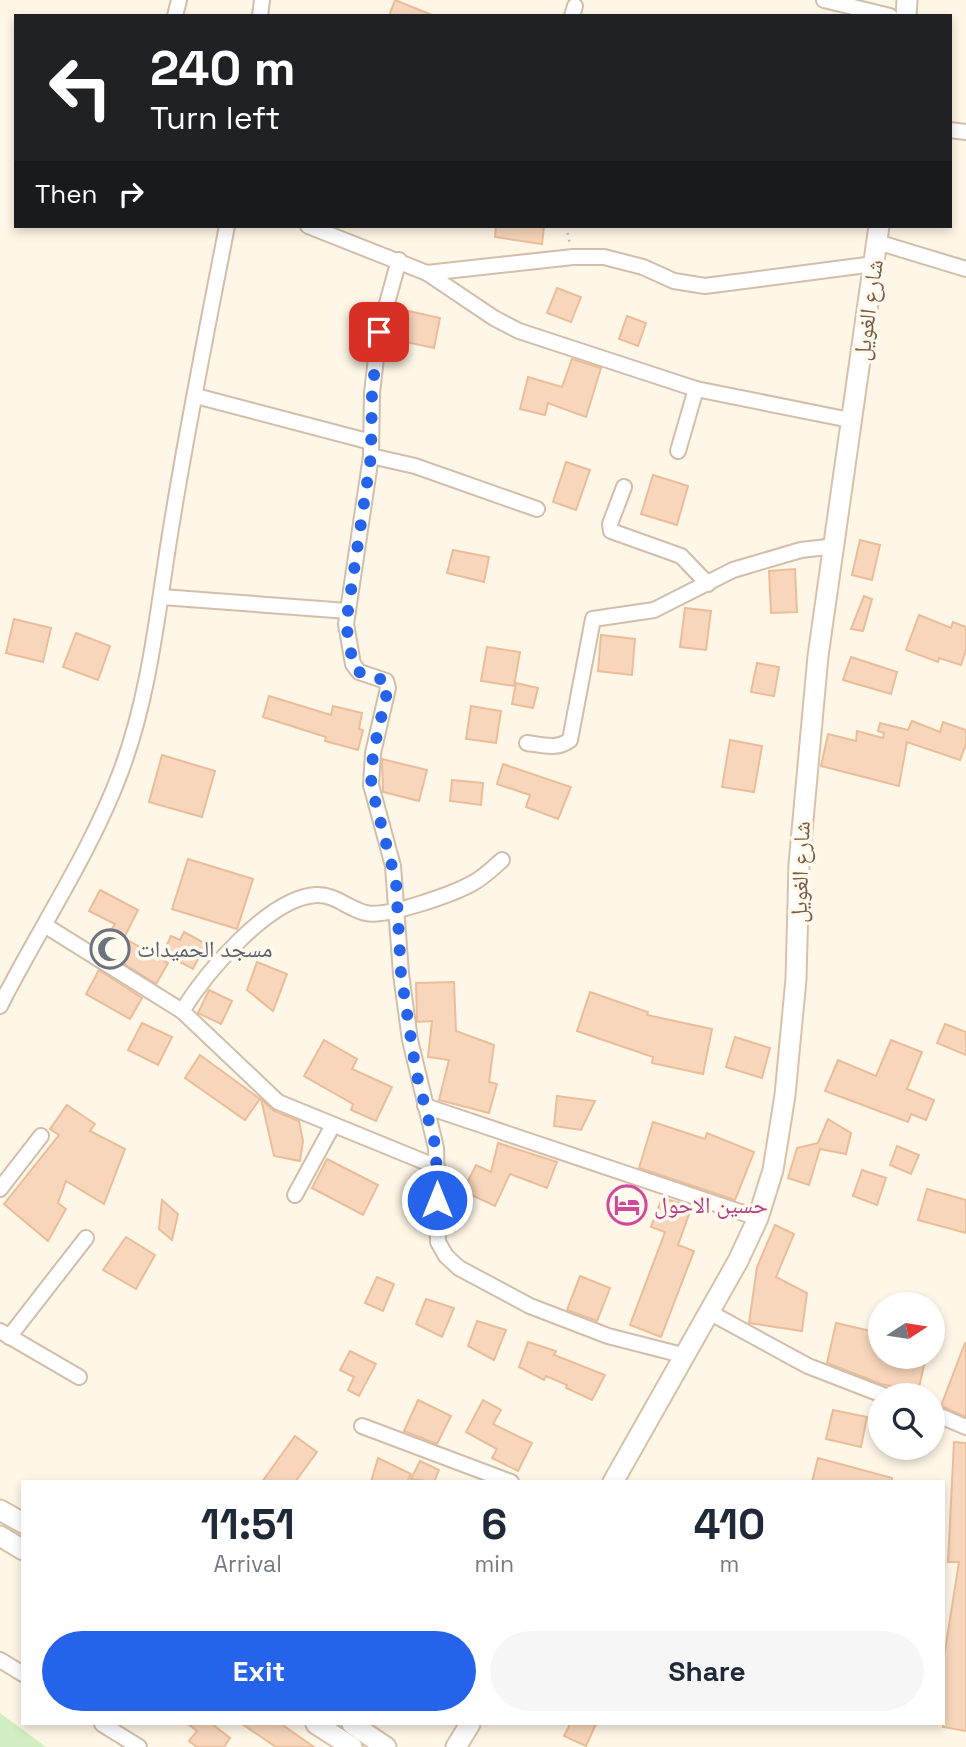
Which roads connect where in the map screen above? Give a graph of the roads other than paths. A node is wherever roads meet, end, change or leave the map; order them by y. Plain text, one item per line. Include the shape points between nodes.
1 (824, 0) edge
2 (882, 14) edge
3 (227, 228) edge
4 (313, 228) edge
5 (878, 234) edge
6 (399, 260) junction
7 (874, 264) junction
8 (966, 269) edge
9 (427, 273) junction
10 (696, 389) junction
11 (196, 396) junction
12 (850, 420) junction
13 (371, 449) junction
14 (678, 451) dead end
15 (624, 487) dead end
16 (537, 509) dead end
17 (836, 546) junction
18 (708, 584) junction
19 (162, 597) junction
20 (348, 611) junction
21 (527, 743) dead end
22 (502, 860) dead end
23 (398, 909) junction
24 (46, 926) junction
25 (5, 985) edge
26 (0, 1006) edge
27 (182, 1011) junction
28 (425, 1106) junction
29 (332, 1125) junction
30 (41, 1136) dead end
31 (437, 1167) junction
32 (0, 1189) edge
33 (295, 1195) dead end
34 (758, 1218) junction
35 (86, 1238) dead end
36 (709, 1312) junction
37 (4, 1334) edge
38 (686, 1356) junction
39 (79, 1377) dead end
40 (868, 1389) edge
41 (945, 1418) edge
42 (362, 1426) dead end
43 (966, 1427) edge
44 (506, 1480) edge
45 (614, 1480) edge
46 (0, 1510) edge
47 (21, 1522) edge
48 (0, 1536) edge
49 (21, 1549) edge
50 (0, 1660) edge
51 (21, 1673) edge
52 (104, 1725) edge
53 (318, 1725) edge
54 (353, 1725) edge
55 (469, 1725) edge
56 (139, 1747) edge
57 (352, 1747) edge
58 (386, 1747) edge
59 (456, 1747) edge

1 - 2 street
3 - 11 street
4 - 6 street
5 - 7 street, شارع الغويل
5 - 8 street
6 - 9 street
6 - 13 street via 379,332
7 - 9 street via 705,286 674,281 604,257
7 - 12 street, شارع الغويل
9 - 10 street via 519,331
10 - 12 street
10 - 14 street
11 - 13 street
11 - 19 street
12 - 17 street, شارع الغويل
13 - 16 street
13 - 20 street
15 - 18 street via 611,531 681,556
17 - 18 street via 801,550 733,570
17 - 34 street, شارع الغويل via 804,789 796,979 785,1095 773,1170
18 - 21 street via 654,610 593,619 570,740 552,747
19 - 20 street
19 - 24 street via 122,769
20 - 23 street via 353,664 359,672 386,681 388,688 373,753 371,785 393,866
22 - 23 street via 473,883
23 - 27 street via 367,914 323,895 292,903 242,937
23 - 28 street via 410,1040
24 - 25 street
24 - 27 street
25 - 26 street
27 - 29 street via 278,1102
28 - 31 street
28 - 34 street
29 - 31 street
29 - 33 street
30 - 32 street
31 - 38 street via 438,1242 459,1268 556,1316 608,1336
34 - 36 street, شارع الغويل
35 - 37 street
36 - 38 street, شارع الغويل
36 - 40 street via 808,1366
37 - 39 street
38 - 45 street, شارع الغويل
41 - 43 street
42 - 44 street
46 - 47 street
48 - 49 street
50 - 51 street
52 - 56 street
53 - 57 street
54 - 58 street
55 - 59 street

